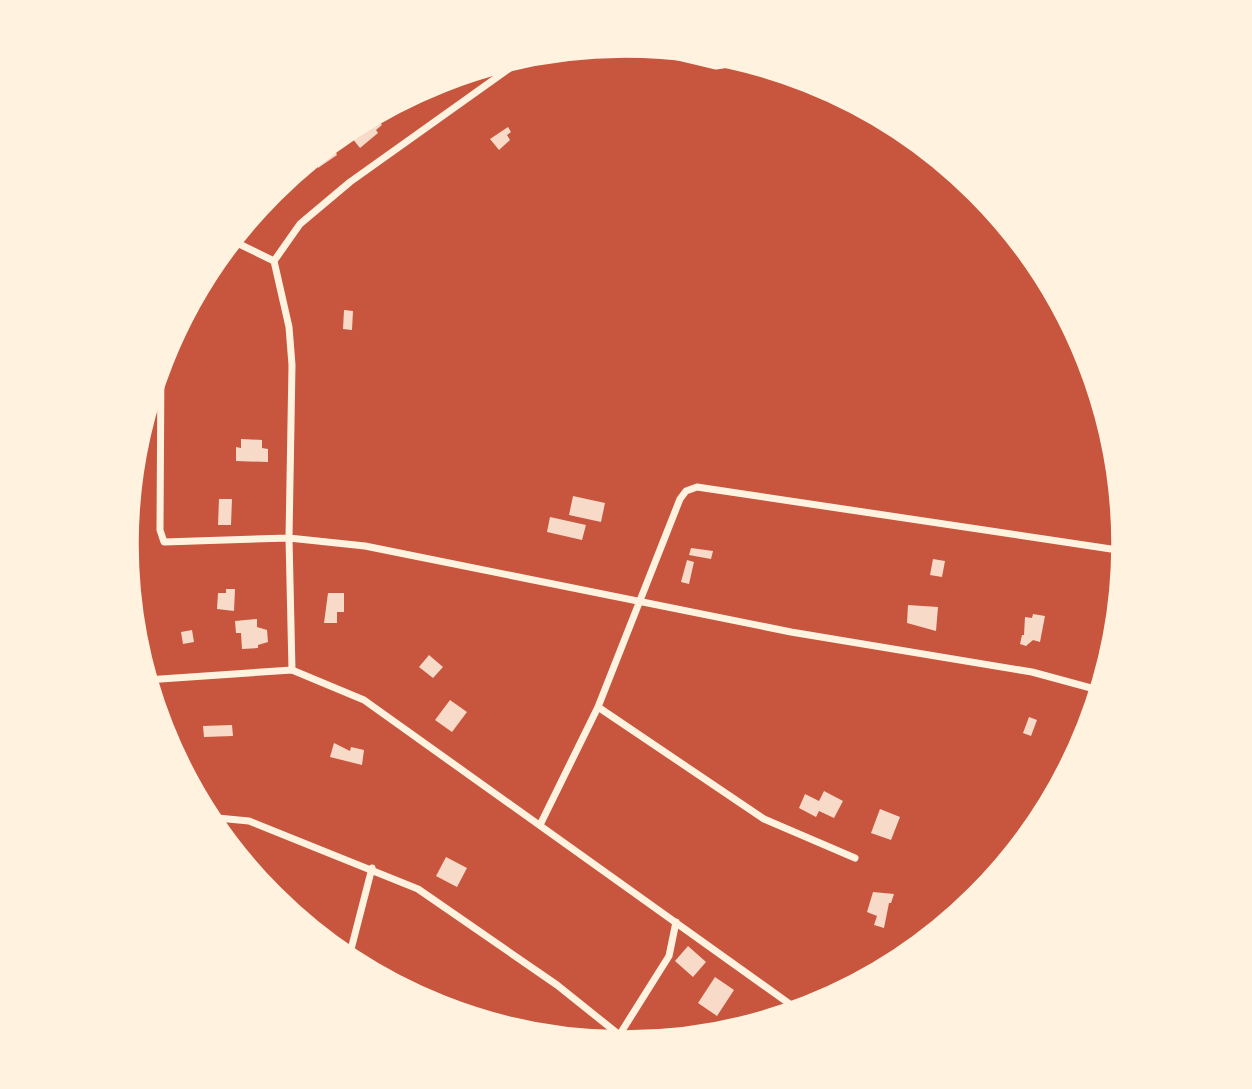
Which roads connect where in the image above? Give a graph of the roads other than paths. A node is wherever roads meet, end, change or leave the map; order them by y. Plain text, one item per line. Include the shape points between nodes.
1 (693, 60) edge
2 (722, 65) edge
3 (505, 72) edge
4 (240, 244) edge
5 (274, 261) junction
6 (161, 395) edge
7 (289, 538) junction
8 (1111, 549) dead end
9 (642, 602) junction
10 (292, 670) junction
11 (156, 679) edge
12 (1093, 689) edge
13 (598, 707) junction
14 (222, 818) edge
15 (540, 825) junction
16 (855, 858) dead end
17 (372, 868) junction
18 (676, 922) junction
19 (351, 948) edge
20 (790, 1004) edge
21 (618, 1033) edge
22 (621, 1033) edge

1 - 2 street
3 - 5 street via 350,182 300,224
4 - 5 street
5 - 7 street via 291,344
6 - 7 street via 160,530 164,542
7 - 9 street via 365,546
7 - 10 street
8 - 9 street via 697,487 685,491 680,499
9 - 12 street via 1032,672
9 - 13 street
10 - 11 street
10 - 15 street via 364,700
13 - 15 street
13 - 16 street via 764,819
14 - 17 street via 249,821
15 - 18 street
17 - 19 street
17 - 21 street via 418,889
18 - 20 street
18 - 22 street via 669,956

